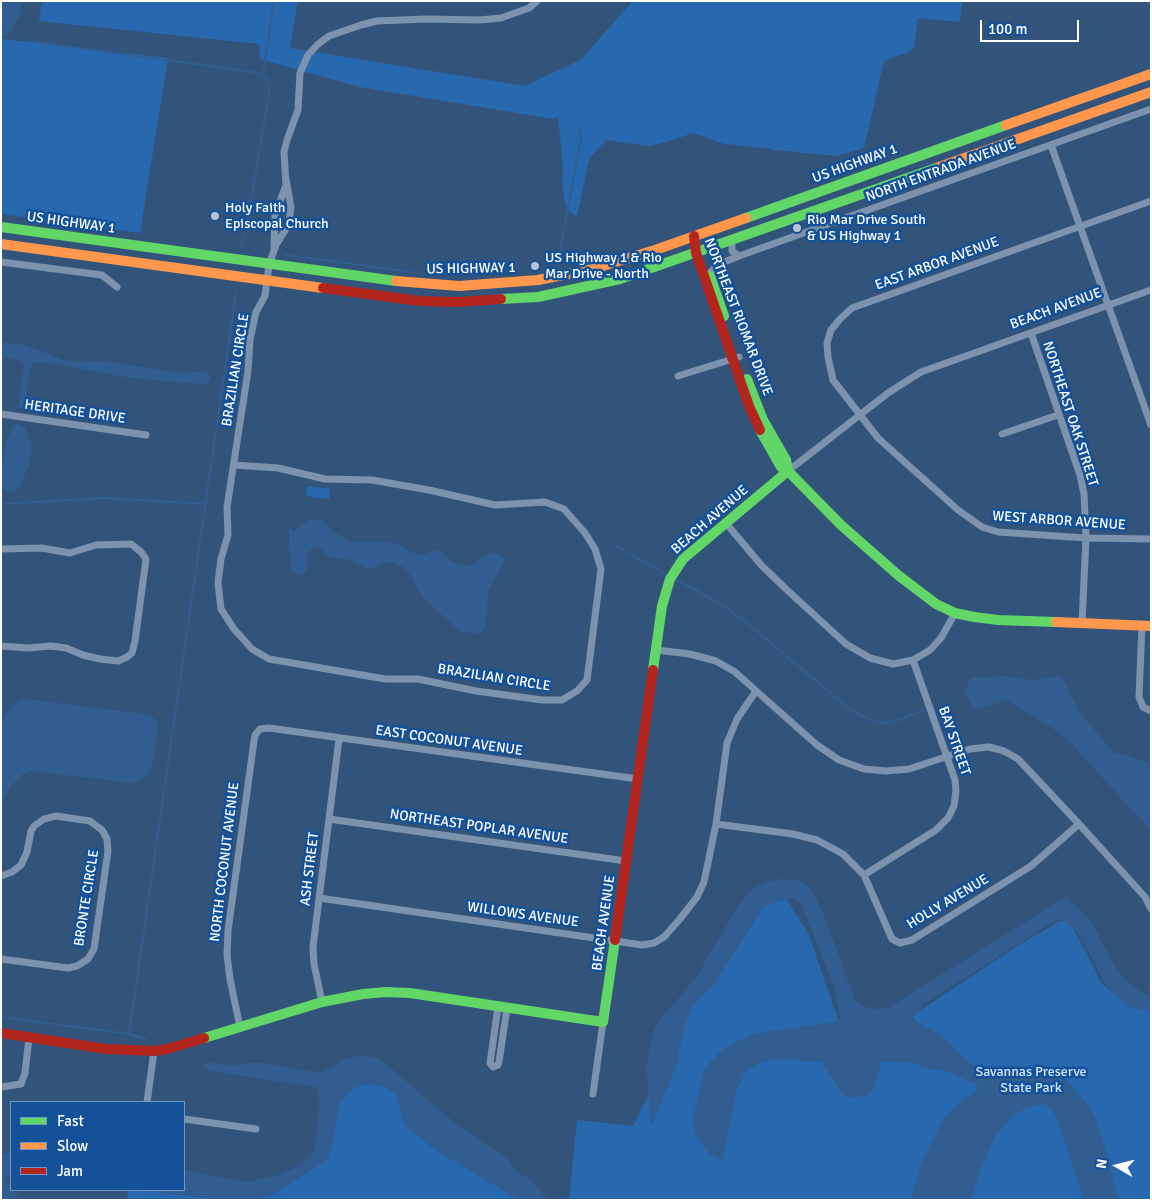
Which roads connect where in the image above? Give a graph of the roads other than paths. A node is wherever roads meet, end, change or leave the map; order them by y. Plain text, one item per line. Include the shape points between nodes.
1 (537, 1) edge
2 (1151, 74) edge
3 (1112, 88) junction
4 (1151, 92) edge
5 (1081, 98) junction
6 (1151, 109) edge
7 (1090, 112) junction
8 (1064, 122) junction
9 (1051, 145) junction
10 (286, 180) junction
11 (1151, 201) edge
12 (1, 226) edge
13 (1080, 226) junction
14 (694, 236) junction
15 (732, 240) junction
16 (1, 244) edge
17 (699, 252) junction
18 (274, 253) junction
19 (739, 256) junction
20 (1, 262) edge
21 (269, 264) junction
22 (709, 274) junction
23 (267, 281) junction
24 (117, 287) dead end
25 (1151, 290) edge
26 (1109, 305) junction
27 (1031, 333) junction
28 (736, 358) junction
29 (678, 376) dead end
30 (1, 414) edge
31 (861, 415) junction
32 (1058, 415) junction
33 (1151, 425) edge
34 (1002, 434) dead end
35 (146, 436) dead end
36 (234, 465) junction
37 (788, 471) junction
38 (726, 522) junction
39 (1086, 538) junction
40 (1151, 539) edge
41 (1, 549) edge
42 (955, 613) junction
43 (1082, 623) junction
44 (1146, 626) edge
45 (1, 646) edge
46 (656, 650) junction
47 (913, 660) junction
48 (756, 691) junction
49 (1151, 711) edge
50 (258, 731) joint
51 (339, 739) junction
52 (946, 756) junction
53 (638, 779) junction
54 (329, 819) junction
55 (716, 824) junction
56 (1079, 824) junction
57 (626, 860) junction
58 (864, 875) junction
59 (1, 876) edge
60 (318, 898) junction
61 (1151, 909) edge
62 (615, 941) junction
63 (1, 959) edge
64 (322, 1002) junction
65 (502, 1008) junction
66 (603, 1022) junction
67 (240, 1027) junction
68 (1, 1034) edge
69 (29, 1038) junction
70 (154, 1051) junction
71 (1, 1087) edge
72 (593, 1094) dead end
73 (147, 1101) edge
74 (185, 1119) edge
75 (256, 1129) dead end

1 - 10 street, BRAZILIAN CIRCLE via 529,8 501,18 377,21 321,41 308,55 302,69 298,110 284,152
2 - 3 main road, US HIGHWAY 1
3 - 5 main road, US HIGHWAY 1
3 - 7 main road
4 - 7 main road
5 - 8 main road via 1079,108
5 - 14 main road, US HIGHWAY 1
6 - 9 street, NORTH ENTRADA AVENUE
7 - 8 main road
8 - 15 main road
9 - 13 street
9 - 19 street, NORTH ENTRADA AVENUE
10 - 18 street via 274,224
10 - 18 street, BRAZILIAN CIRCLE via 291,216
11 - 13 street, EAST ARBOR AVENUE
12 - 21 main road, US HIGHWAY 1
13 - 26 street
13 - 31 street, EAST ARBOR AVENUE via 852,308 831,330 827,343 828,357 833,380
14 - 17 main road, NORTHEAST RIOMAR DRIVE
14 - 21 main road, US HIGHWAY 1 via 593,269 499,284 420,284
15 - 17 main road
15 - 19 street via 732,251
16 - 23 main road
17 - 22 main road, NORTHEAST RIOMAR DRIVE
17 - 23 main road via 580,289 498,301 420,301
17 - 28 main road, NORTHEAST RIOMAR DRIVE
18 - 21 street, BRAZILIAN CIRCLE
19 - 22 street, NORTH ENTRADA AVENUE via 717,265
20 - 24 street via 102,276
21 - 23 street, BRAZILIAN CIRCLE
22 - 28 main road, NORTHEAST RIOMAR DRIVE
23 - 36 street, BRAZILIAN CIRCLE via 250,340
25 - 26 street, BEACH AVENUE
26 - 27 street, BEACH AVENUE
26 - 33 street
27 - 31 street, BEACH AVENUE via 921,372
27 - 32 street, NORTHEAST OAK STREET
28 - 29 street
28 - 37 main road, NORTHEAST RIOMAR DRIVE via 749,406 781,467
30 - 35 street, HERITAGE DRIVE
31 - 37 street, BEACH AVENUE
31 - 39 street, WEST ARBOR AVENUE via 878,438 958,510 982,527 998,532
32 - 34 street
32 - 39 street, NORTHEAST OAK STREET via 1080,475
36 - 36 street, BRAZILIAN CIRCLE via 278,468 325,478 372,480 495,505 545,502 564,508 585,532 601,569 587,680 578,691 562,700 542,700 418,679 385,679 269,659 252,650 221,609 218,583 228,536 227,508
37 - 38 main road, BEACH AVENUE
37 - 42 main road, NORTHEAST RIOMAR DRIVE via 841,525 898,575 936,604
38 - 46 main road, BEACH AVENUE via 683,559 674,572 662,606
38 - 47 street via 762,566 846,644 870,658 893,664
39 - 40 street, WEST ARBOR AVENUE
39 - 43 street, NORTHEAST OAK STREET
41 - 45 street via 42,548 70,553 96,545 131,544 146,559 136,641 127,658 100,659 51,646
42 - 43 main road, NORTHEAST RIOMAR DRIVE via 998,620
42 - 47 street via 941,638 930,650
43 - 44 main road, NORTHEAST RIOMAR DRIVE
44 - 49 street via 1139,697 1142,707
46 - 48 street via 716,661 735,672
46 - 53 main road, BEACH AVENUE
47 - 52 street, BAY STREET
48 - 52 street via 817,745 839,760 864,769 909,769
48 - 55 street, WILLOWS AVENUE via 727,743
50 - 51 street, EAST COCONUT AVENUE via 269,728
50 - 67 street, NORTH COCONUT AVENUE via 228,931 227,955
51 - 53 street, EAST COCONUT AVENUE
51 - 54 street, ASH STREET
52 - 56 street via 988,747 1004,751 1018,760
52 - 58 street, BAY STREET via 956,791 948,818 936,830
53 - 57 main road, BEACH AVENUE
54 - 57 street, NORTHEAST POPLAR AVENUE
54 - 60 street, ASH STREET
55 - 58 street, HOLLY AVENUE via 817,840 843,854
55 - 62 street, WILLOWS AVENUE via 704,882 679,920 654,943 642,945
56 - 58 street, HOLLY AVENUE via 1030,866 912,940 900,942 892,939
56 - 61 street via 1145,897
57 - 62 main road, BEACH AVENUE
59 - 63 street, BRONTE CIRCLE via 21,865 31,831 44,818 56,816 90,821 102,830 107,839 94,943 88,959 68,968
60 - 62 street, WILLOWS AVENUE
60 - 64 street, ASH STREET via 313,947
62 - 66 main road, BEACH AVENUE
64 - 65 main road via 363,994 410,993
64 - 67 main road
65 - 65 street via 490,1060 493,1067 499,1062
65 - 66 main road
66 - 72 street, BEACH AVENUE
67 - 70 main road
68 - 69 main road
69 - 70 main road via 106,1049
69 - 71 street via 21,1084
70 - 73 street
74 - 75 street

